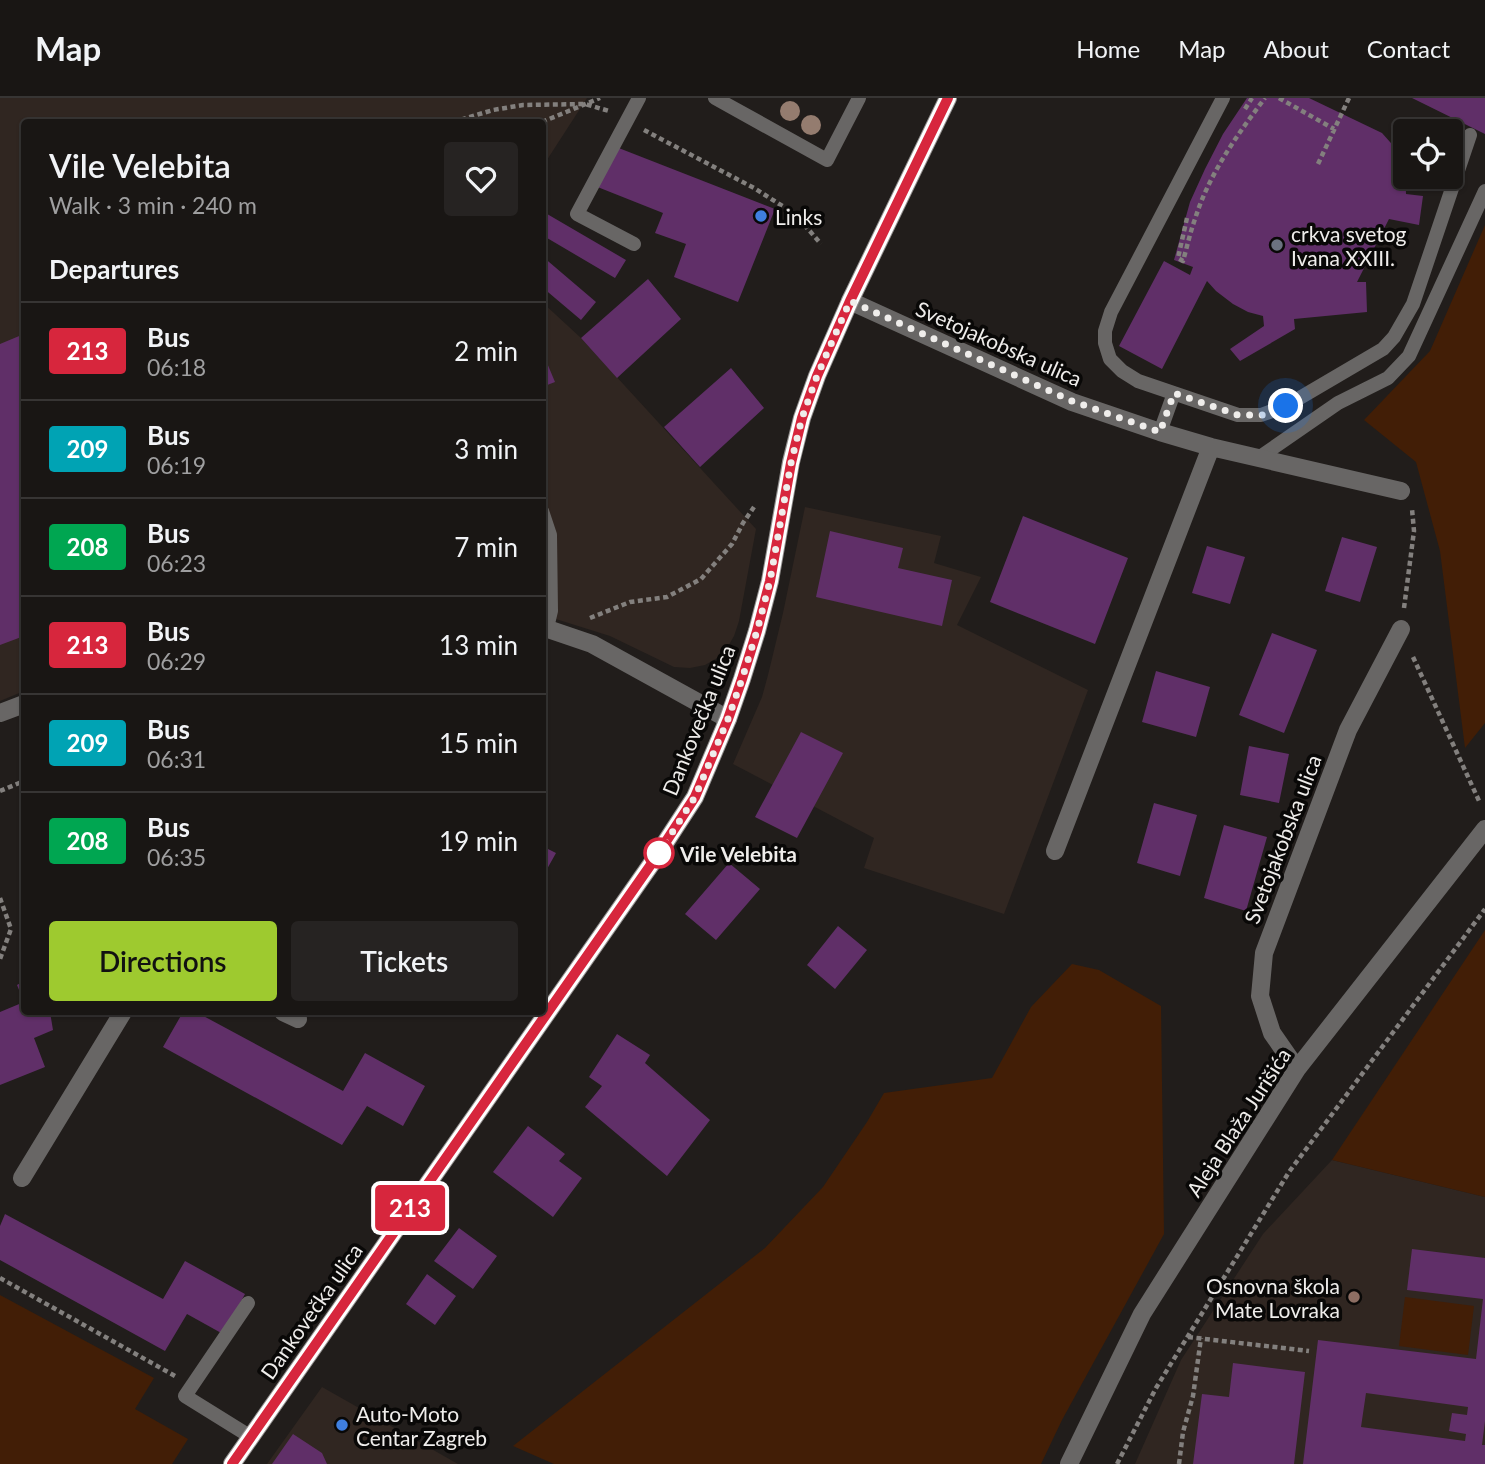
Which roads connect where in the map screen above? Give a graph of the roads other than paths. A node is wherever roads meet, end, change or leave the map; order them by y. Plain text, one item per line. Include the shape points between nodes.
1 (639, 98) edge
2 (715, 98) edge
3 (859, 98) edge
4 (948, 98) edge
5 (1223, 98) edge
6 (1471, 135) dead end
7 (1485, 191) edge
8 (634, 244) dead end
9 (850, 301) junction
10 (1174, 393) junction
11 (1160, 432) junction
12 (1211, 447) junction
13 (1260, 457) junction
14 (1401, 491) road end
15 (546, 523) edge
16 (546, 625) edge
17 (546, 628) edge
18 (1401, 629) road end
19 (21, 705) edge
20 (0, 713) edge
21 (728, 719) junction
22 (1485, 829) edge
23 (1055, 851) dead end
24 (546, 1014) edge
25 (121, 1015) edge
26 (545, 1015) edge
27 (1297, 1069) junction
28 (22, 1178) dead end
29 (248, 1303) dead end
30 (251, 1437) junction
31 (232, 1464) edge
32 (1069, 1464) edge

1 - 8 lane via 577,214
2 - 3 lane via 827,160
4 - 9 main road, Dankovečka ulica
5 - 10 lane via 1105,331 1110,359 1122,372
6 - 10 lane via 1413,304 1383,349 1286,406 1262,415 1238,415
7 - 13 lane via 1409,356 1388,379 1338,403
9 - 11 street, Svetojakobska ulica via 1072,401
9 - 21 main road, Dankovečka ulica via 802,418 770,581
10 - 11 lane
11 - 12 street, Svetojakobska ulica
12 - 13 street, Svetojakobska ulica
12 - 23 street
13 - 14 street, Svetojakobska ulica
15 - 16 lane via 551,611
17 - 21 street via 592,644
18 - 27 street, Svetojakobska ulica via 1348,730 1264,953 1259,996 1272,1033
19 - 20 street
21 - 24 main road, Dankovečka ulica via 687,812
22 - 27 street, Aleja Blaža Jurišića
25 - 28 street
26 - 30 main road, Dankovečka ulica
27 - 32 street, Aleja Blaža Jurišića via 1142,1314
29 - 30 lane via 185,1396
30 - 31 main road, Dankovečka ulica

